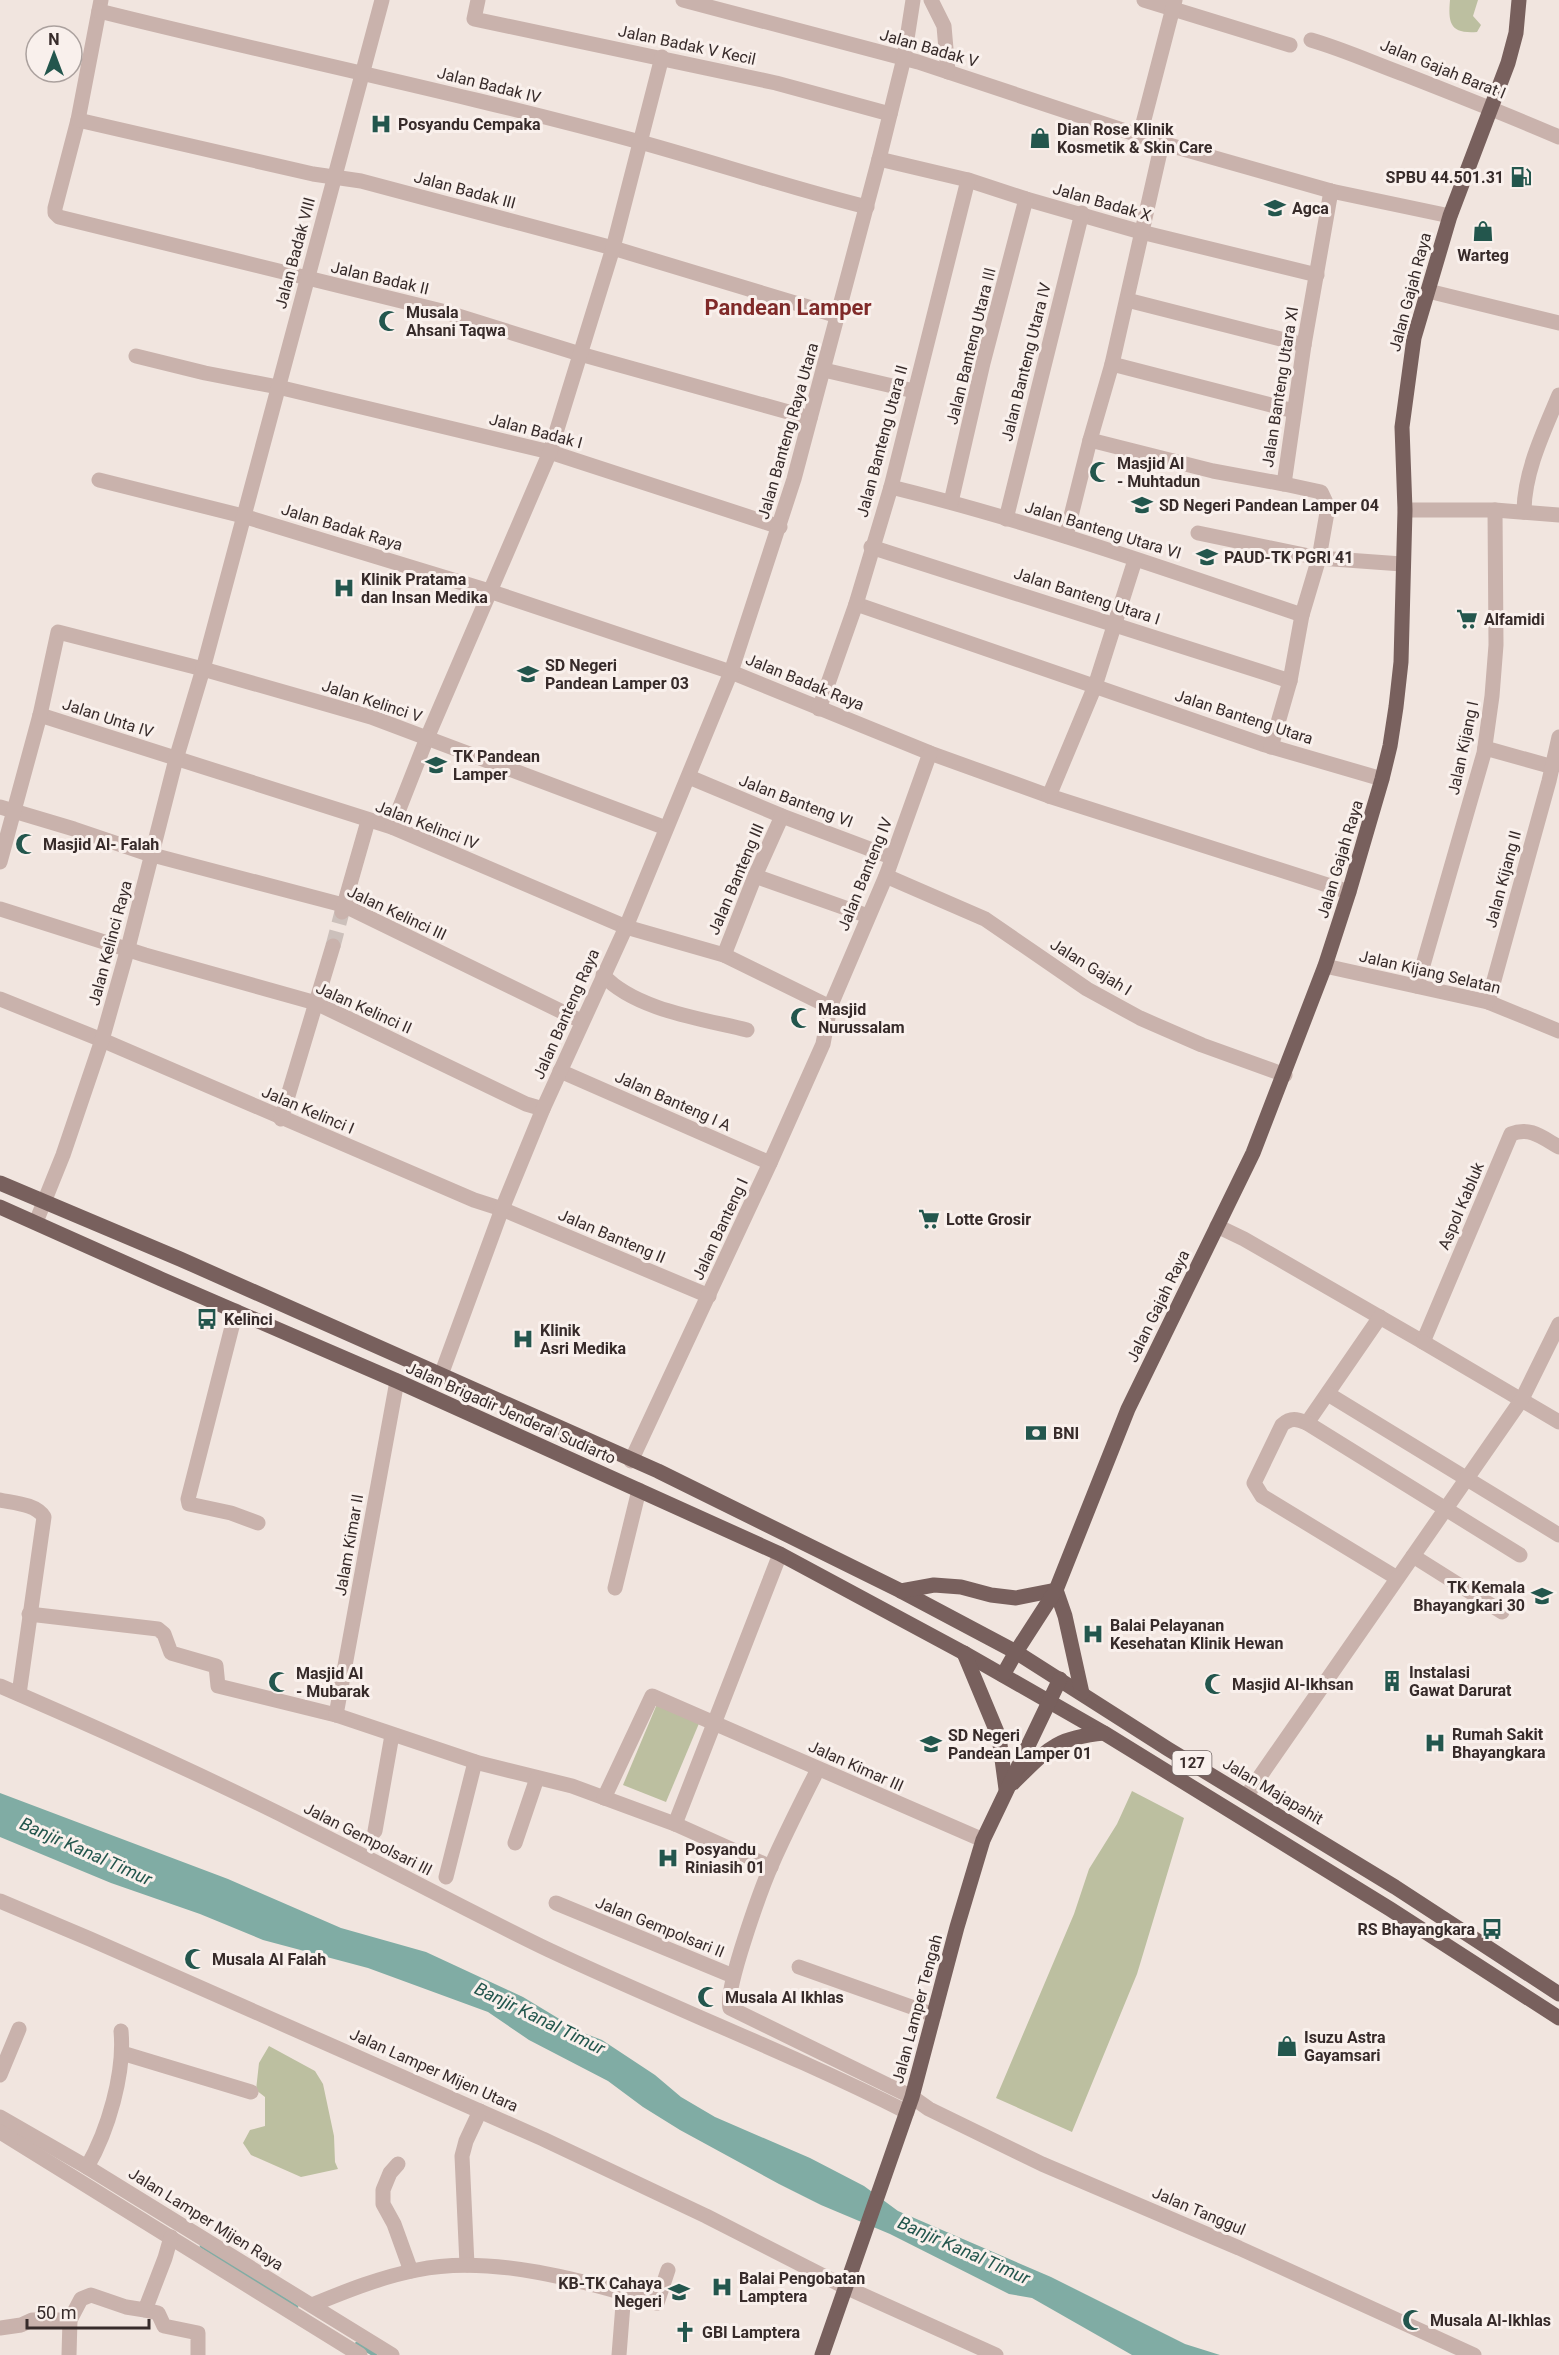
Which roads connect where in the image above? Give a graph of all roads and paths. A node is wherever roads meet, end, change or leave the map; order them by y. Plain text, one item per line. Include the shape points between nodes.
1 (382, 0) edge
2 (478, 0) edge
3 (683, 0) edge
4 (913, 0) edge
5 (931, 0) edge
6 (1144, 0) edge
7 (1520, 0) edge
8 (1174, 4) edge
9 (100, 6) edge
10 (1311, 40) dead end
11 (1290, 45) dead end
12 (662, 57) junction
13 (904, 58) junction
14 (363, 72) junction
15 (948, 72) junction
16 (1492, 108) junction
17 (890, 114) junction
18 (78, 120) junction
19 (1140, 135) junction
20 (1559, 137) edge
21 (640, 142) junction
22 (1162, 143) junction
23 (879, 159) junction
24 (335, 176) junction
25 (968, 180) junction
26 (1331, 191) junction
27 (1026, 199) junction
28 (867, 207) junction
29 (1082, 213) junction
30 (1450, 216) junction
31 (1142, 232) junction
32 (613, 248) junction
33 (1317, 275) junction
34 (307, 279) junction
35 (1428, 291) junction
36 (1127, 300) junction
37 (838, 316) junction
38 (1559, 323) edge
39 (1304, 345) junction
40 (580, 354) junction
41 (136, 356) dead end
42 (1113, 364) junction
43 (824, 370) junction
44 (278, 387) junction
45 (914, 391) junction
46 (1559, 395) edge
47 (1294, 411) junction
48 (810, 418) junction
49 (1090, 440) junction
50 (550, 452) junction
51 (99, 480) dead end
52 (1284, 484) junction
53 (891, 487) junction
54 (951, 502) junction
55 (1405, 510) junction
56 (1495, 510) junction
57 (1524, 512) junction
58 (1559, 515) edge
59 (243, 516) junction
60 (1006, 519) junction
61 (780, 526) junction
62 (1198, 533) dead end
63 (1066, 536) junction
64 (871, 547) junction
65 (1319, 558) junction
66 (1135, 560) junction
67 (1402, 564) junction
68 (489, 591) junction
69 (855, 604) junction
70 (1302, 615) junction
71 (1115, 624) junction
72 (58, 632) joint
73 (203, 669) junction
74 (731, 672) junction
75 (1290, 681) junction
76 (1095, 686) junction
77 (819, 709) junction
78 (40, 715) junction
79 (1559, 737) edge
80 (427, 738) junction
81 (1271, 747) junction
82 (1485, 748) junction
83 (930, 753) junction
84 (176, 759) junction
85 (688, 777) junction
86 (1554, 777) edge
87 (1382, 779) junction
88 (1049, 796) junction
89 (8, 809) edge
90 (782, 816) junction
91 (368, 820) junction
92 (392, 827) junction
93 (666, 828) junction
94 (153, 855) junction
95 (891, 857) junction
96 (0, 862) edge
97 (755, 876) junction
98 (886, 876) junction
99 (1349, 892) junction
100 (0, 909) edge
101 (343, 909) junction
102 (868, 916) junction
103 (626, 927) junction
104 (333, 946) tunnel mouth
105 (128, 948) junction
106 (724, 956) junction
107 (1325, 966) junction
108 (603, 975) junction
109 (1417, 986) junction
110 (0, 999) edge
111 (1488, 1002) junction
112 (316, 1003) junction
113 (830, 1007) junction
114 (581, 1021) junction
115 (747, 1030) dead end
116 (1559, 1031) edge
117 (102, 1040) junction
118 (560, 1071) junction
119 (1285, 1075) junction
120 (543, 1109) junction
121 (281, 1119) junction
122 (1559, 1147) edge
123 (770, 1164) junction
124 (0, 1182) edge
125 (44, 1201) junction
126 (0, 1207) edge
127 (502, 1209) junction
128 (36, 1222) junction
129 (1217, 1226) junction
130 (709, 1296) junction
131 (236, 1311) junction
132 (306, 1315) junction
133 (1380, 1317) junction
134 (1559, 1324) edge
135 (297, 1337) junction
136 (1423, 1342) junction
137 (441, 1375) junction
138 (397, 1381) junction
139 (1328, 1394) junction
140 (1522, 1399) junction
141 (1559, 1422) edge
142 (1307, 1423) junction
143 (631, 1461) junction
144 (1466, 1478) junction
145 (639, 1490) junction
146 (0, 1500) edge
147 (1447, 1509) junction
148 (258, 1523) dead end
149 (1559, 1536) edge
150 (780, 1554) junction
151 (1520, 1555) dead end
152 (1413, 1556) junction
153 (1397, 1578) junction
154 (615, 1588) dead end
155 (1056, 1590) junction
156 (901, 1591) junction
157 (1502, 1612) dead end
158 (29, 1614) junction
159 (1016, 1652) junction
160 (964, 1653) junction
161 (1004, 1676) junction
162 (1060, 1679) junction
163 (0, 1686) edge
164 (1082, 1693) junction
165 (19, 1694) junction
166 (1048, 1701) junction
167 (336, 1716) junction
168 (716, 1722) junction
169 (1104, 1733) junction
170 (392, 1735) junction
171 (477, 1763) junction
172 (818, 1769) junction
173 (537, 1778) junction
174 (1006, 1789) junction
175 (1247, 1795) junction
176 (604, 1798) junction
177 (675, 1824) junction
178 (375, 1831) dead end
179 (983, 1840) junction
180 (515, 1843) dead end
181 (771, 1867) junction
182 (446, 1877) dead end
183 (1395, 1887) junction
184 (0, 1901) edge
185 (556, 1903) dead end
186 (1390, 1909) junction
187 (799, 1967) dead end
188 (733, 1976) junction
189 (1557, 1989) edge
190 (934, 2015) junction
191 (1559, 2018) edge
192 (19, 2029) dead end
193 (121, 2031) dead end
194 (122, 2052) junction
195 (0, 2075) edge
196 (251, 2092) dead end
197 (912, 2097) junction
198 (480, 2111) junction
199 (907, 2112) junction
200 (0, 2117) edge
201 (0, 2132) edge
202 (398, 2164) dead end
203 (87, 2167) junction
204 (171, 2237) junction
205 (467, 2265) junction
206 (668, 2270) dead end
207 (411, 2271) junction
208 (845, 2287) junction
209 (624, 2292) junction
210 (312, 2305) junction
211 (145, 2310) junction
212 (70, 2320) junction
213 (0, 2328) edge
214 (364, 2349) edge
215 (69, 2355) edge
216 (198, 2355) edge
217 (392, 2355) edge
218 (619, 2355) edge
219 (822, 2355) edge
220 (996, 2355) edge
221 (1474, 2355) edge

1 - 14 street, Jalan Badak VIII
2 - 12 street, Jalan Badak V Kecil via 474,19
3 - 13 street, Jalan Badak V
4 - 13 street, Jalan Banteng Raya Utara
5 - 15 street via 944,26
6 - 8 street
7 - 16 main road, Jalan Gajah Raya via 1513,45
8 - 11 street
8 - 19 street
9 - 14 street, Jalan Badak IV via 232,44
9 - 18 street
10 - 16 street, Jalan Gajah Barat I via 1353,52
12 - 17 street, Jalan Badak V Kecil
12 - 21 street
13 - 15 street, Jalan Badak V
13 - 17 street, Jalan Banteng Raya Utara
14 - 21 street, Jalan Badak IV
14 - 24 street, Jalan Badak VIII
15 - 19 street, Jalan Badak V
16 - 20 street, Jalan Gajah Barat I
16 - 30 main road, Jalan Gajah Raya
17 - 23 street, Jalan Banteng Raya Utara
18 - 24 street, Jalan Badak III
18 - 34 street, Jalan Badak II via 56,215
19 - 22 street, Jalan Badak V
21 - 28 street, Jalan Badak IV
21 - 32 street
22 - 26 street, Jalan Badak V
22 - 31 street
23 - 25 street, Jalan Badak X
23 - 28 street, Jalan Banteng Raya Utara
24 - 32 street, Jalan Badak III
24 - 34 street, Jalan Badak VIII
25 - 27 street, Jalan Badak X
25 - 45 street, Jalan Banteng Utara II
26 - 30 street, Jalan Badak V
26 - 33 street, Jalan Banteng Utara XI
27 - 29 street, Jalan Badak X
27 - 54 street, Jalan Banteng Utara III
28 - 37 street, Jalan Banteng Raya Utara
29 - 31 street, Jalan Badak X
29 - 60 street, Jalan Banteng Utara IV
30 - 35 main road, Jalan Gajah Raya
31 - 33 street, Jalan Badak X
31 - 36 street
32 - 37 street, Jalan Badak III
32 - 40 street
33 - 39 street, Jalan Banteng Utara XI
34 - 40 street, Jalan Badak II via 442,311
34 - 44 street, Jalan Badak VIII
35 - 38 street
35 - 55 main road, Jalan Gajah Raya via 1414,338 1403,409
36 - 39 street
36 - 42 street
37 - 43 street, Jalan Banteng Raya Utara
39 - 47 street, Jalan Banteng Utara XI
40 - 48 street, Jalan Badak II
40 - 50 street
41 - 44 street, Jalan Badak I
42 - 47 street
42 - 49 street
43 - 45 street
43 - 48 street, Jalan Banteng Raya Utara
44 - 50 street, Jalan Badak I
44 - 59 street, Jalan Badak VIII
45 - 53 street, Jalan Banteng Utara II
46 - 57 street via 1535,456
47 - 52 street, Jalan Banteng Utara XI
48 - 61 street, Jalan Banteng Raya Utara
49 - 52 street
49 - 63 street
50 - 61 street, Jalan Badak I
50 - 68 street
51 - 59 street
52 - 65 street, Jalan Banteng Utara XI via 1321,492 1325,499 1328,507
53 - 54 street, Jalan Banteng Utara VI
53 - 64 street, Jalan Banteng Utara II
54 - 60 street, Jalan Banteng Utara VI
55 - 56 street
55 - 67 main road, Jalan Gajah Raya
56 - 57 street
56 - 82 street, Jalan Kijang I via 1496,645
57 - 58 street
59 - 68 street, Jalan Badak Raya
59 - 73 street, Jalan Kelinci Raya
60 - 63 street, Jalan Banteng Utara VI
61 - 74 street, Jalan Banteng Raya Utara
62 - 65 street
63 - 66 street, Jalan Banteng Utara VI
64 - 69 street, Jalan Banteng Utara II
64 - 71 street, Jalan Banteng Utara I
65 - 67 street
65 - 70 street, Jalan Banteng Utara XI
66 - 70 street, Jalan Banteng Utara VI
66 - 71 street
67 - 87 main road, Jalan Gajah Raya via 1400,673
68 - 74 street, Jalan Badak Raya
68 - 80 street
69 - 76 street, Jalan Banteng Utara
69 - 77 street, Jalan Banteng Utara II
70 - 75 street, Jalan Banteng Utara XI
71 - 75 street, Jalan Banteng Utara I
71 - 76 street
72 - 73 street, Jalan Kelinci V
72 - 78 street, Jalan Unta IV
73 - 80 street, Jalan Kelinci V via 371,717
73 - 84 street, Jalan Kelinci Raya
74 - 77 street, Jalan Badak Raya
74 - 85 street, Jalan Banteng Raya
75 - 81 street, Jalan Banteng Utara XI
76 - 81 street, Jalan Banteng Utara
76 - 88 street
77 - 83 street, Jalan Badak Raya
78 - 84 street, Jalan Unta IV
78 - 89 street
79 - 86 street, Jalan Kijang II
80 - 92 street
80 - 93 street, Jalan Kelinci V
81 - 87 street, Jalan Banteng Utara
82 - 86 street
82 - 109 street, Jalan Kijang I
83 - 88 street, Jalan Badak Raya
83 - 95 street, Jalan Banteng IV
84 - 91 street, Jalan Kelinci IV
84 - 94 street, Jalan Kelinci Raya
85 - 90 street, Jalan Banteng VI
85 - 93 street, Jalan Banteng Raya
86 - 111 street, Jalan Kijang II
87 - 99 main road, Jalan Gajah Raya
88 - 99 street, Jalan Badak Raya
89 - 94 street, Jalan Kelinci III
89 - 96 street
90 - 95 street, Jalan Banteng VI
90 - 97 street, Jalan Banteng III
91 - 92 street, Jalan Kelinci IV
91 - 101 street
92 - 103 street, Jalan Kelinci IV
93 - 103 street, Jalan Banteng Raya
94 - 101 street, Jalan Kelinci III
94 - 105 street, Jalan Kelinci Raya
95 - 98 street, Jalan Banteng IV
97 - 102 street
97 - 106 street, Jalan Banteng III
98 - 102 street, Jalan Banteng IV
98 - 119 street, Jalan Gajah I via 985,920 1087,989 1140,1018
99 - 107 main road, Jalan Gajah Raya
100 - 105 street, Jalan Kelinci II
101 - 114 street, Jalan Kelinci III
102 - 113 street, Jalan Banteng IV
103 - 106 street, Jalan Banteng III
103 - 108 street, Jalan Banteng Raya
104 - 112 street
105 - 112 street, Jalan Kelinci II
105 - 117 street, Jalan Kelinci Raya
106 - 113 street, Jalan Banteng III
107 - 109 street, Jalan Kijang Selatan
107 - 119 main road, Jalan Gajah Raya
108 - 114 street, Jalan Banteng Raya
108 - 115 street via 634,997 670,1011
109 - 111 street, Jalan Kijang Selatan
110 - 117 street, Jalan Kelinci I
111 - 116 street, Jalan Kijang Selatan
112 - 120 street, Jalan Kelinci II
112 - 121 street
113 - 123 street, Jalan Banteng I via 823,1044
114 - 118 street, Jalan Banteng Raya
117 - 121 street, Jalan Kelinci I
117 - 125 street, Jalan Kelinci Raya
118 - 120 street, Jalan Banteng Raya
118 - 123 street, Jalan Banteng I A
119 - 129 main road, Jalan Gajah Raya
120 - 127 street, Jalan Banteng Raya
121 - 127 street, Jalan Kelinci I
122 - 136 street, Aspol Kabluk via 1530,1130 1511,1134
123 - 130 street, Jalan Banteng I
124 - 125 main road, Jalan Brigadir Jenderal Sudiarto
125 - 128 street
125 - 132 main road, Jalan Brigadir Jenderal Sudiarto
126 - 128 main road, Jalan Brigadir Jenderal Sudiarto
127 - 130 street, Jalan Banteng II
127 - 137 street, Jalan Banteng Raya
128 - 131 main road, Jalan Brigadir Jenderal Sudiarto
129 - 133 street
129 - 155 main road, Jalan Gajah Raya via 1128,1409
130 - 143 street, Jalan Banteng I
131 - 135 main road, Jalan Brigadir Jenderal Sudiarto
131 - 148 street via 188,1499 189,1504
132 - 135 main road
132 - 137 main road, Jalan Brigadir Jenderal Sudiarto
133 - 136 street
133 - 139 street
134 - 140 street
135 - 138 main road, Jalan Brigadir Jenderal Sudiarto
136 - 140 street
137 - 143 main road, Jalan Brigadir Jenderal Sudiarto
138 - 145 main road, Jalan Brigadir Jenderal Sudiarto
138 - 167 street, Jalam Kimar II
139 - 142 street
139 - 144 street
140 - 141 street
140 - 144 street
142 - 147 street
142 - 153 street via 1296,1419 1282,1425 1254,1483 1257,1490
143 - 156 main road, Jalan Brigadir Jenderal Sudiarto
144 - 147 street
144 - 149 street
145 - 150 main road, Jalan Brigadir Jenderal Sudiarto
145 - 154 street
146 - 158 street via 33,1508 44,1517
147 - 151 street
147 - 152 street
150 - 160 main road, Jalan Brigadir Jenderal Sudiarto
150 - 168 street
152 - 153 street
152 - 157 street
153 - 175 street
155 - 156 main road via 1016,1598 934,1585
155 - 159 main road, Jalan Gajah Raya
155 - 164 main road
156 - 159 main road, Jalan Majapahit / 127
158 - 165 street
158 - 167 street via 158,1629 171,1653 216,1665 218,1686
159 - 161 main road, Jalan Gajah Raya
159 - 162 main road, Jalan Majapahit / 127
160 - 161 main road, 127
160 - 174 main road via 999,1737
161 - 166 main road, 127
162 - 164 main road, Jalan Majapahit / 127
162 - 166 main road, Jalan Lamper Tengah
163 - 165 street, Jalan Gempolsari III
164 - 175 main road, Jalan Majapahit / 127
165 - 199 street, Jalan Gempolsari III via 280,1814 552,1951 844,2080
166 - 169 main road, 127
166 - 174 main road, Jalan Lamper Tengah
167 - 170 street
168 - 172 street, Jalan Kimar III
168 - 176 street, Jalan Kimar III via 652,1696
168 - 177 street
169 - 174 main road via 1076,1736 1051,1747
169 - 186 main road, 127
170 - 171 street
170 - 178 street
171 - 173 street
171 - 182 street
172 - 179 street, Jalan Kimar III
172 - 181 street
173 - 176 street
173 - 180 street
174 - 179 main road, Jalan Lamper Tengah
175 - 183 main road, Jalan Majapahit / 127
176 - 177 street
177 - 181 street
179 - 190 main road, Jalan Lamper Tengah
181 - 188 street
183 - 186 main road
183 - 189 main road, Jalan Majapahit / 127
184 - 198 street, Jalan Lamper Mijen Utara
185 - 188 street, Jalan Gempolsari II
186 - 191 main road, 127
187 - 190 street
188 - 197 street, Jalan Gempolsari II via 730,2008
190 - 197 main road, Jalan Lamper Tengah
192 - 195 street
193 - 194 street
194 - 196 street
194 - 203 street via 98,2147
197 - 199 main road, Jalan Lamper Tengah
197 - 221 street, Jalan Tanggul via 1042,2164
198 - 205 street via 462,2156
198 - 208 street, Jalan Lamper Mijen Utara via 706,2216
199 - 208 main road, Jalan Lamper Tengah
200 - 203 street, Jalan Lamper Mijen Raya
201 - 204 street
202 - 207 street via 383,2190 383,2204
203 - 210 street, Jalan Lamper Mijen Raya
204 - 211 street
204 - 214 street
205 - 207 street
205 - 209 street via 574,2279
206 - 209 street via 657,2303
207 - 210 street
208 - 219 main road, Jalan Lamper Tengah
208 - 220 street, Jalan Lamper Mijen Utara
209 - 218 street
210 - 214 street, Jalan Lamper Mijen Raya
211 - 212 street via 91,2295 81,2299
211 - 216 street via 158,2313 162,2326 198,2332
212 - 213 street via 32,2320
212 - 215 street
214 - 217 street, Jalan Lamper Mijen Raya

